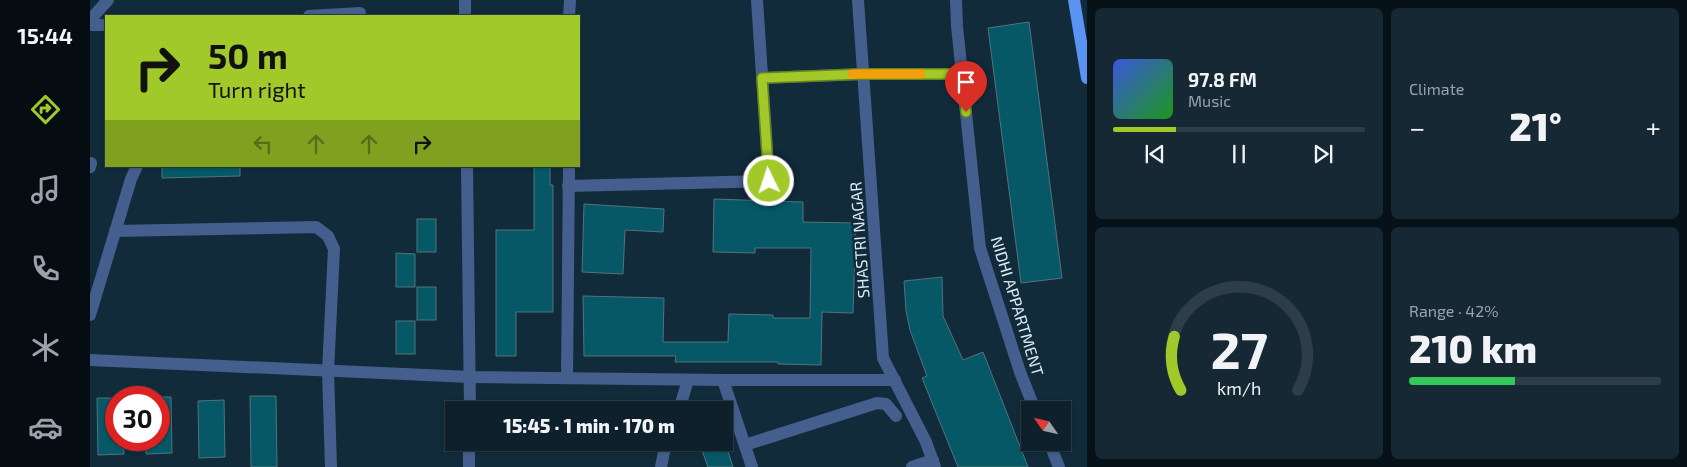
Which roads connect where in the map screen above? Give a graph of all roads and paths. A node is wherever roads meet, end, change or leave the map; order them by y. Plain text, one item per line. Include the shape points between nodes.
1 (108, 0) edge
2 (465, 0) edge
3 (570, 0) edge
4 (756, 0) edge
5 (858, 0) edge
6 (956, 0) edge
7 (1074, 0) edge
8 (360, 10) edge
9 (318, 15) edge
10 (466, 15) edge
11 (570, 15) edge
12 (90, 20) edge
13 (90, 25) edge
14 (105, 25) edge
15 (863, 74) junction
16 (962, 74) junction
17 (762, 78) junction
18 (1087, 78) edge
19 (137, 167) edge
20 (467, 167) edge
21 (568, 167) edge
22 (568, 186) junction
23 (115, 231) junction
24 (90, 315) edge
25 (90, 360) edge
26 (328, 370) junction
27 (470, 377) junction
28 (567, 378) junction
29 (688, 380) junction
30 (723, 380) junction
31 (895, 380) junction
32 (470, 401) edge
33 (682, 401) edge
34 (1031, 401) edge
35 (896, 416) dead end
36 (745, 445) junction
37 (469, 451) edge
38 (664, 451) edge
39 (1052, 451) edge
40 (934, 464) edge
41 (331, 467) edge
42 (469, 467) edge
43 (661, 467) edge
44 (752, 467) edge
45 (912, 467) edge
46 (1058, 467) edge

1 - 12 street
2 - 10 street
3 - 11 street
4 - 17 street
5 - 15 street, SHASTRI NAGAR
6 - 16 street, NIDHI APPARTMENT
7 - 18 main road
8 - 9 street
13 - 14 street
15 - 16 street
15 - 17 street
15 - 31 street, SHASTRI NAGAR via 883,358
16 - 34 street, NIDHI APPARTMENT via 980,248
17 - 22 street via 769,181
19 - 23 street
20 - 27 street
21 - 22 street
22 - 28 street
23 - 24 street
23 - 26 street via 316,227 328,236 334,249
25 - 26 street
26 - 27 street
26 - 41 street
27 - 28 street
27 - 32 street
28 - 29 street
29 - 30 street
29 - 33 street
30 - 31 street
30 - 36 street
31 - 40 street, SHASTRI NAGAR
35 - 36 street via 886,404 877,403
36 - 44 street
37 - 42 street
38 - 43 street
39 - 46 street
40 - 45 street

